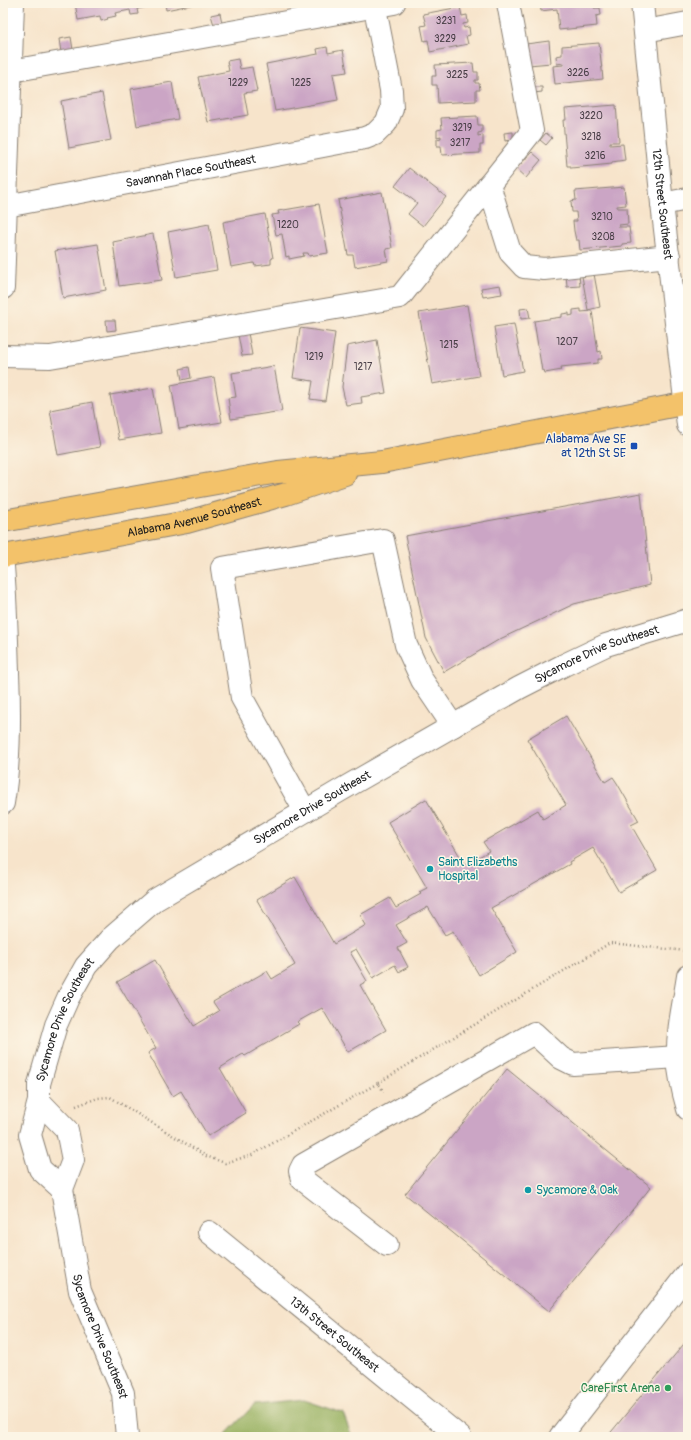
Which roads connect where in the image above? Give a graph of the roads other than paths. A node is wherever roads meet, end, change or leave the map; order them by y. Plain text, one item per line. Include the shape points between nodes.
1 (14, 3) edge
2 (508, 3) edge
3 (642, 3) edge
4 (381, 4) edge
5 (688, 23) edge
6 (644, 31) junction
7 (11, 70) junction
8 (489, 185) junction
9 (688, 199) edge
10 (662, 204) junction
11 (6, 206) junction
12 (669, 256) junction
13 (3, 288) edge
14 (3, 356) edge
15 (687, 411) edge
16 (382, 462) junction
17 (3, 521) edge
18 (3, 556) edge
19 (3, 567) edge
20 (688, 620) edge
21 (6, 714) edge
22 (453, 726) junction
23 (3, 803) edge
24 (306, 811) junction
25 (688, 976) edge
26 (678, 1057) junction
27 (39, 1100) junction
28 (688, 1109) edge
29 (62, 1189) junction
30 (209, 1232) dead end
31 (387, 1245) dead end
32 (688, 1273) edge
33 (127, 1437) edge
34 (460, 1437) edge
35 (560, 1437) edge

1 - 7 street
2 - 8 street via 532,131
3 - 6 street, 12th Street Southeast
4 - 7 street
4 - 11 street, Savannah Place Southeast via 392,109 386,123 375,134 365,138
5 - 6 street
6 - 10 street, 12th Street Southeast
7 - 11 street
8 - 12 street via 510,252 524,267 544,269
8 - 14 street via 400,297 50,357
9 - 10 street
10 - 12 street, 12th Street Southeast
11 - 13 street
12 - 15 street, 12th Street Southeast
15 - 16 main road, Alabama Avenue Southeast
16 - 17 main road, Alabama Avenue Southeast via 278,472
16 - 18 main road, Alabama Avenue Southeast via 286,494 187,522
19 - 21 street via 6,614
20 - 22 street, Sycamore Drive Southeast via 599,648 519,688
21 - 23 street via 10,741
22 - 24 street, Sycamore Drive Southeast
22 - 24 street via 422,680 406,645 383,540 222,568 242,698
24 - 27 street, Sycamore Drive Southeast via 155,900 110,939 86,966 68,998 56,1026 39,1084
25 - 26 street
26 - 28 street
26 - 31 street via 573,1064 561,1058 534,1033 303,1165 300,1171 302,1179
27 - 29 street, Sycamore Drive Southeast via 30,1135 40,1169
27 - 29 street, Sycamore Drive Southeast via 67,1130 74,1160
29 - 33 street, Sycamore Drive Southeast via 80,1291 124,1393
30 - 34 street, 13th Street Southeast
32 - 35 street

